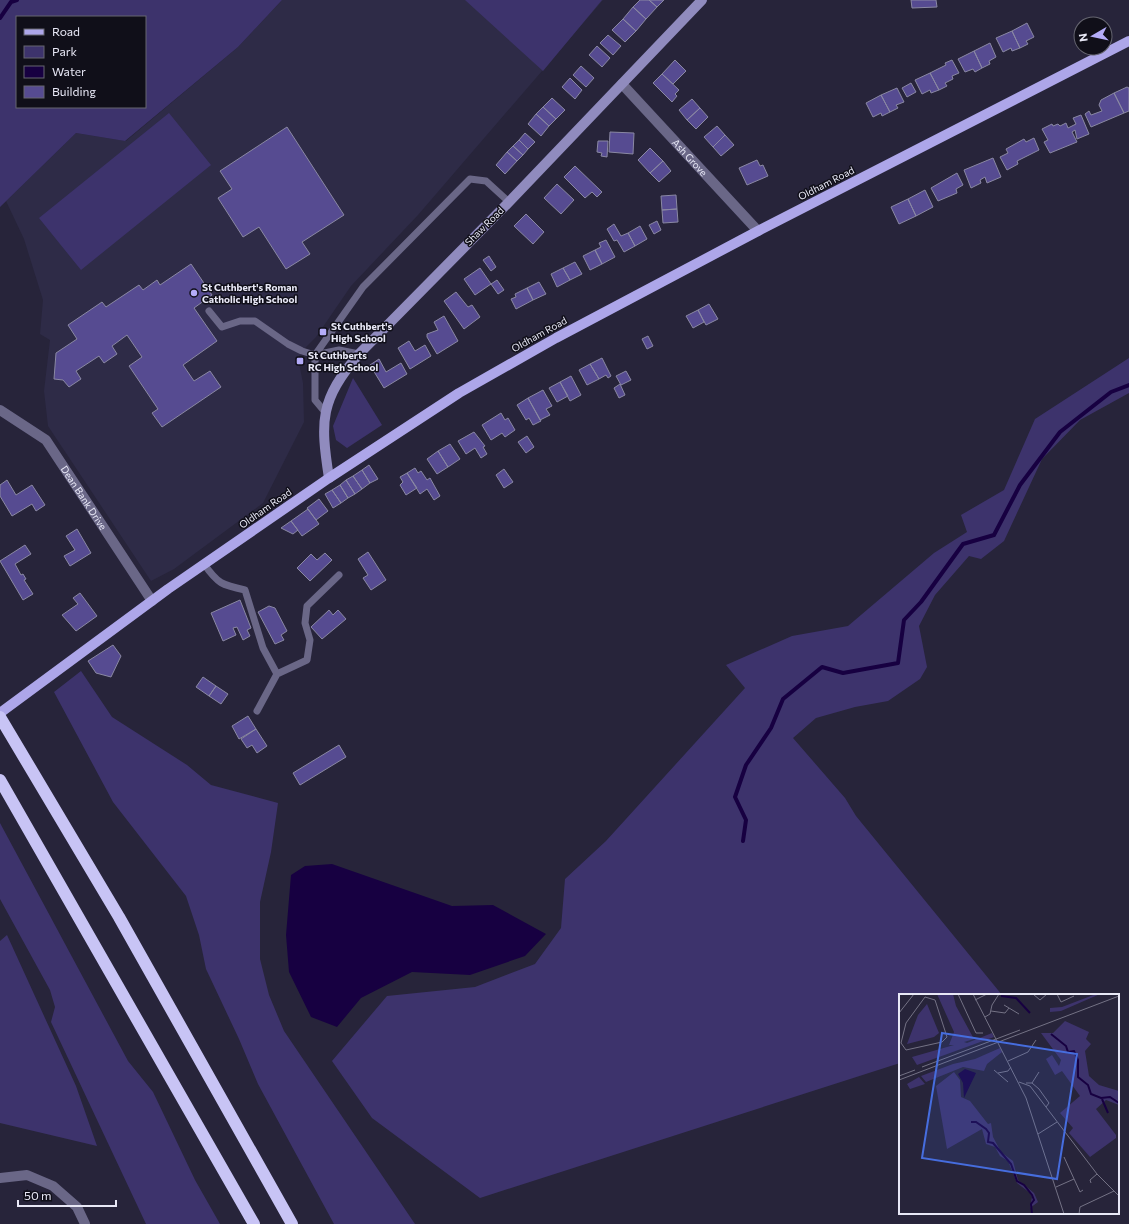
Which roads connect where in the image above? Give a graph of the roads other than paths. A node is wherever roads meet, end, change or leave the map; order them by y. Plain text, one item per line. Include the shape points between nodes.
1 (702, 0) edge
2 (1129, 41) edge
3 (622, 84) junction
4 (509, 202) junction
5 (758, 231) junction
6 (209, 311) dead end
7 (358, 354) junction
8 (315, 355) junction
9 (0, 410) edge
10 (325, 412) junction
11 (329, 478) junction
12 (204, 564) junction
13 (339, 575) dead end
14 (152, 601) junction
15 (277, 674) junction
16 (257, 711) dead end
17 (0, 713) edge
18 (0, 717) edge
19 (0, 780) edge
20 (0, 1178) edge
21 (85, 1224) edge
22 (254, 1224) edge
23 (292, 1224) edge

1 - 3 street, Shaw Road
2 - 5 main road, Oldham Road
3 - 4 street, Shaw Road
3 - 5 street, Ash Grove
4 - 7 street, Shaw Road
4 - 8 lane via 486,181 470,179 363,287
5 - 11 main road, Oldham Road via 556,338 459,393
6 - 8 lane via 222,327 255,321 288,344
7 - 8 lane via 339,350
7 - 10 street, Shaw Road via 341,375 330,395
8 - 10 lane via 315,400
9 - 14 street, Dean Bank Drive via 46,440
10 - 11 street, Shaw Road via 323,444
11 - 12 main road, Oldham Road
12 - 14 main road, Oldham Road
12 - 15 lane via 216,580 245,590 263,648
13 - 15 lane via 308,606 305,623 310,640 307,660
14 - 17 main road, Oldham Road
15 - 16 lane
18 - 23 highway via 119,917
19 - 22 highway
20 - 21 street via 27,1176 53,1186 77,1207

